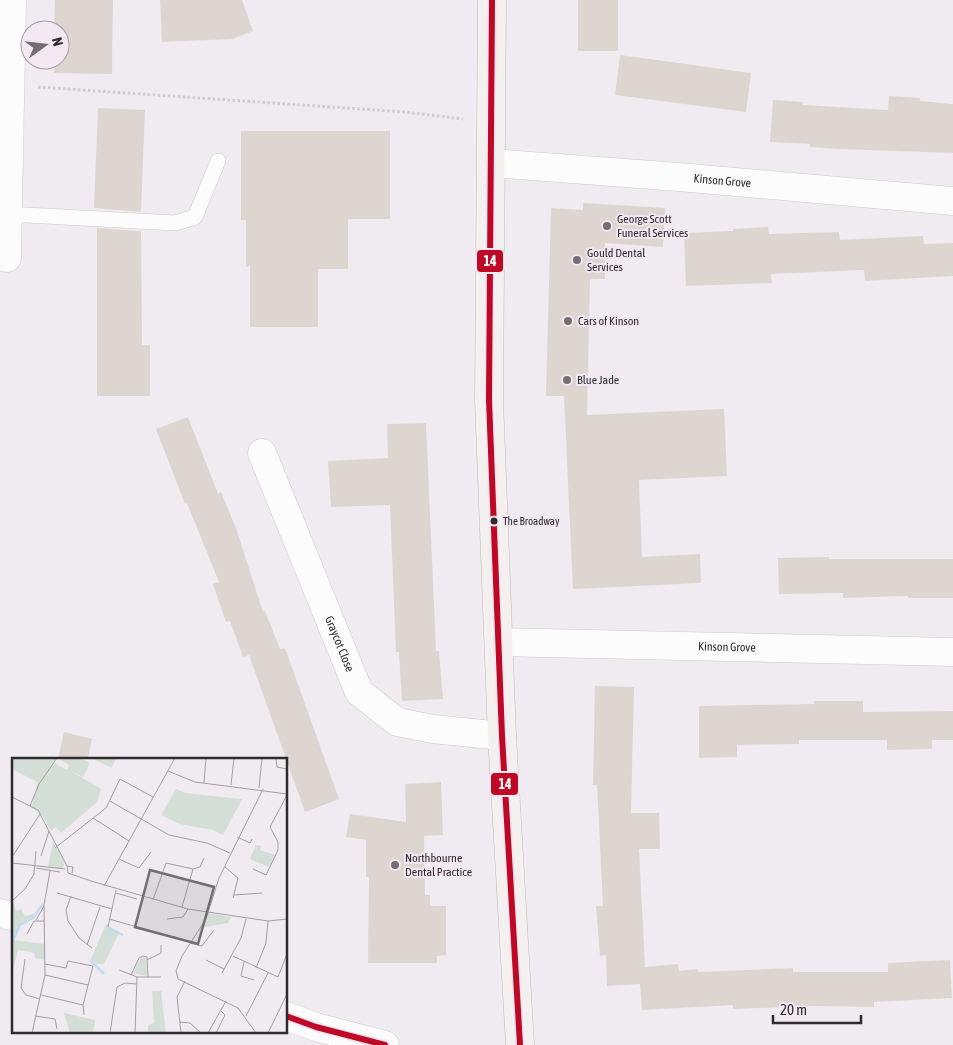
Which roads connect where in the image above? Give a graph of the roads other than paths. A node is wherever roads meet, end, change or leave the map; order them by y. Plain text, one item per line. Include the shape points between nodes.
1 (12, 0) edge
2 (492, 0) edge
3 (218, 161) dead end
4 (492, 163) junction
5 (953, 201) edge
6 (8, 214) junction
7 (7, 258) dead end
8 (262, 453) dead end
9 (499, 642) junction
10 (953, 652) edge
11 (502, 736) junction
12 (0, 913) edge
13 (12, 917) edge
14 (288, 1017) edge
15 (385, 1045) edge
16 (520, 1045) edge

1 - 6 street
2 - 4 main road
3 - 6 lane via 196,216 175,223
4 - 5 street, Kinson Grove
4 - 9 main road via 489,400
6 - 7 street
8 - 11 street, Graycot Close via 359,692 397,722
9 - 10 street, Kinson Grove
9 - 11 main road
11 - 16 main road
12 - 13 street
14 - 15 street

